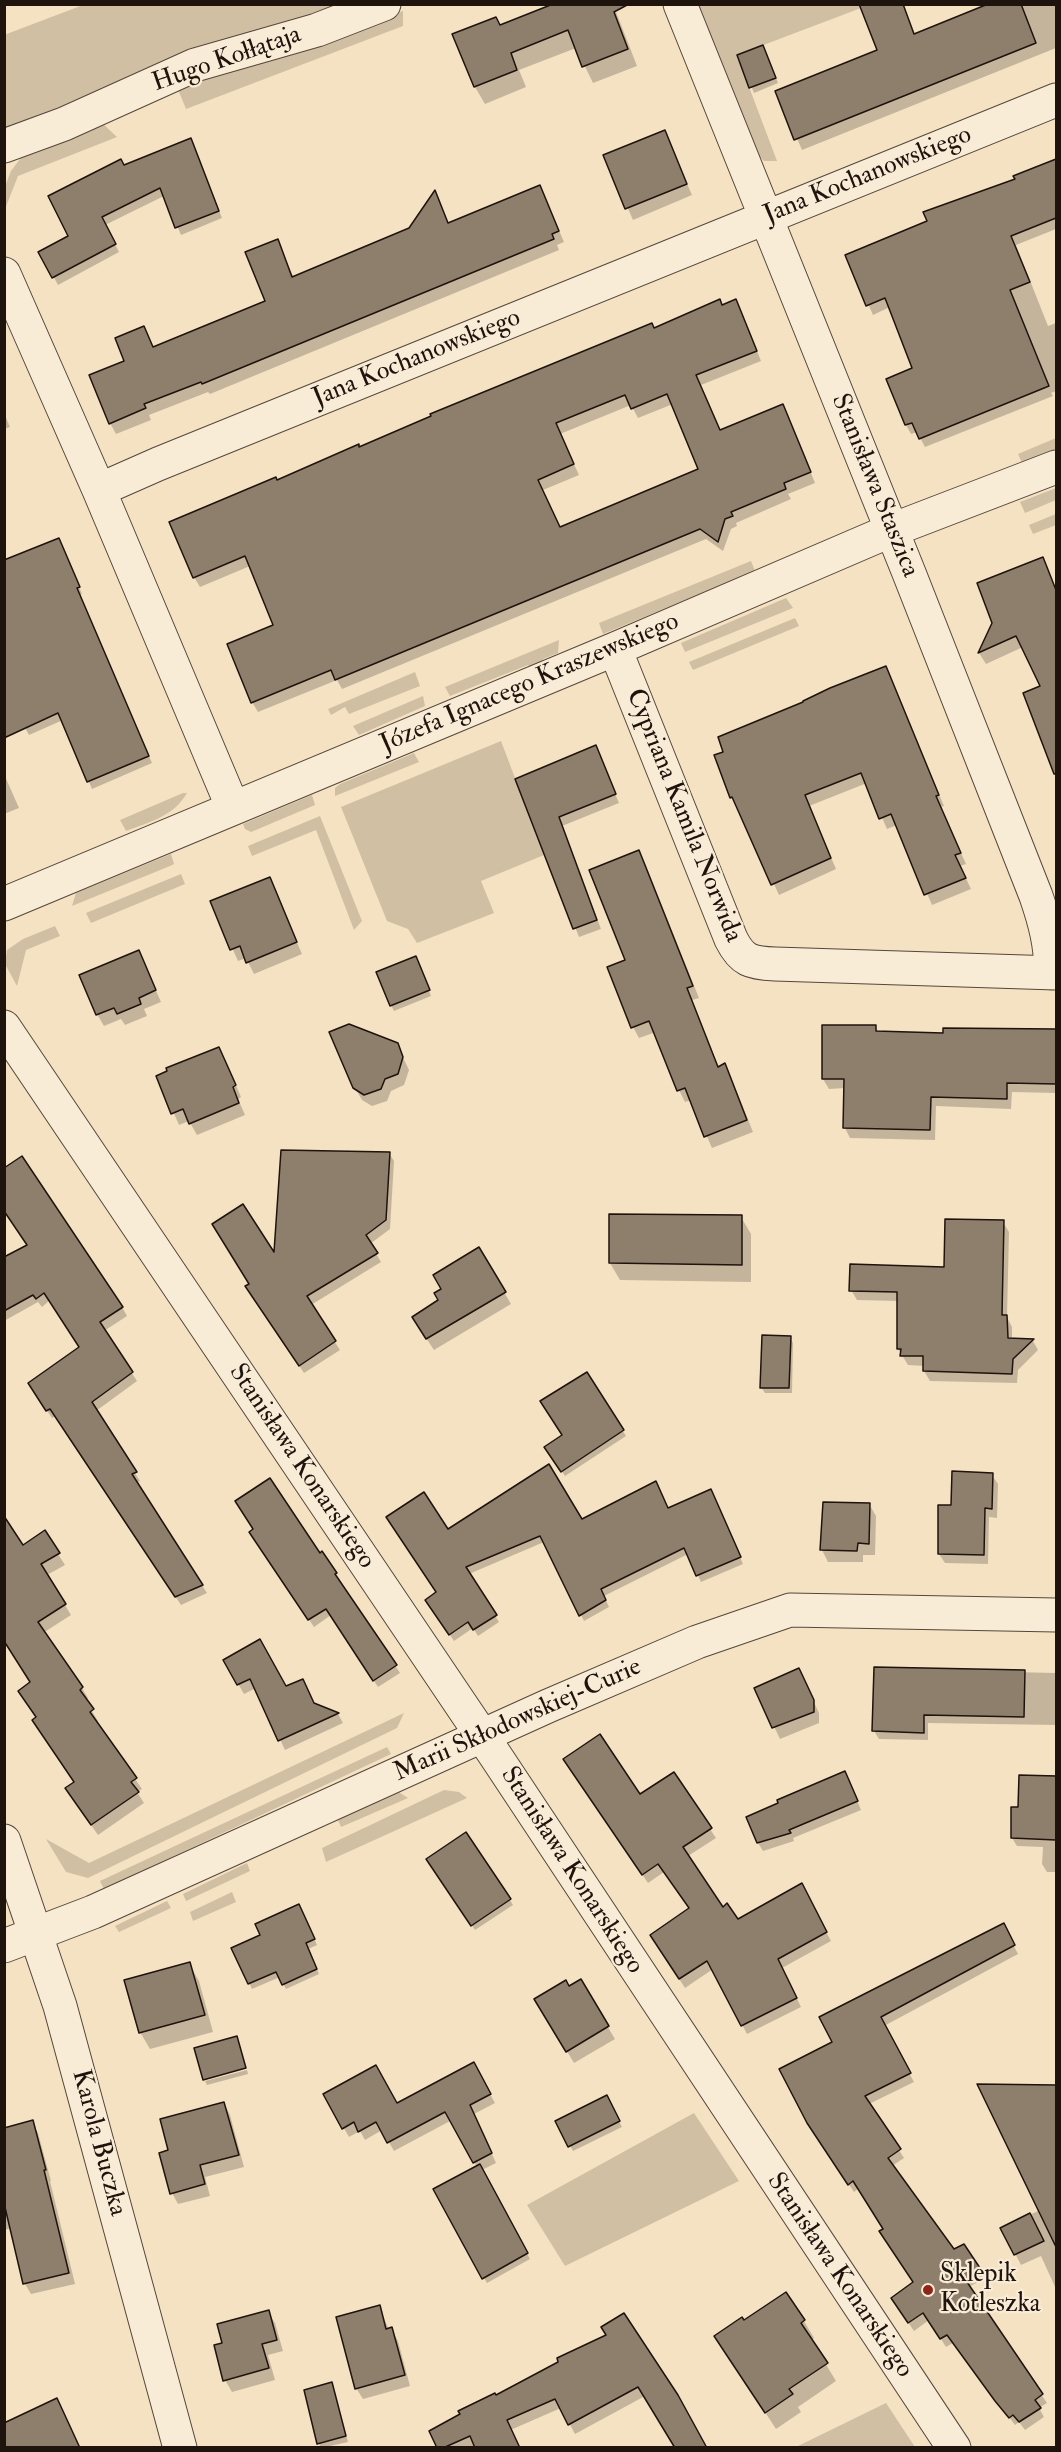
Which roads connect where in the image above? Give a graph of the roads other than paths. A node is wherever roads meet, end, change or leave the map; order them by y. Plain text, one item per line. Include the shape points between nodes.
1 (384, 4) edge
2 (680, 4) edge
3 (1056, 100) edge
4 (4, 146) edge
5 (766, 217) junction
6 (4, 274) edge
7 (1056, 467) edge
8 (99, 490) junction
9 (892, 530) junction
10 (615, 649) junction
11 (233, 808) junction
12 (4, 904) edge
13 (1054, 973) edge
14 (4, 1027) edge
15 (1056, 1615) edge
16 (481, 1735) junction
17 (4, 1841) edge
18 (37, 1934) junction
19 (4, 1946) edge
20 (180, 2448) edge
21 (954, 2448) edge

1 - 4 street, Hugo Kołłątaja via 316,30 195,65 64,124
2 - 5 street, Stanisława Staszica
3 - 5 street, Jana Kochanowskiego
5 - 8 street, Jana Kochanowskiego
5 - 9 street, Stanisława Staszica
6 - 8 street
7 - 9 street, Józefa Ignacego Kraszewskiego
8 - 11 street
9 - 10 street, Józefa Ignacego Kraszewskiego
9 - 13 street, Stanisława Staszica via 1036,896 1048,929
10 - 11 street, Józefa Ignacego Kraszewskiego
10 - 13 street, Cypriana Kamila Norwida via 731,939 746,960
11 - 12 street, Józefa Ignacego Kraszewskiego
14 - 16 street, Stanisława Konarskiego
15 - 16 street, Marii Skłodowskiej-Curie via 790,1610 697,1642
16 - 18 street, Marii Skłodowskiej-Curie
16 - 21 street, Stanisława Konarskiego
17 - 18 street, Karola Buczka
18 - 19 street, Marii Skłodowskiej-Curie
18 - 20 street, Karola Buczka

